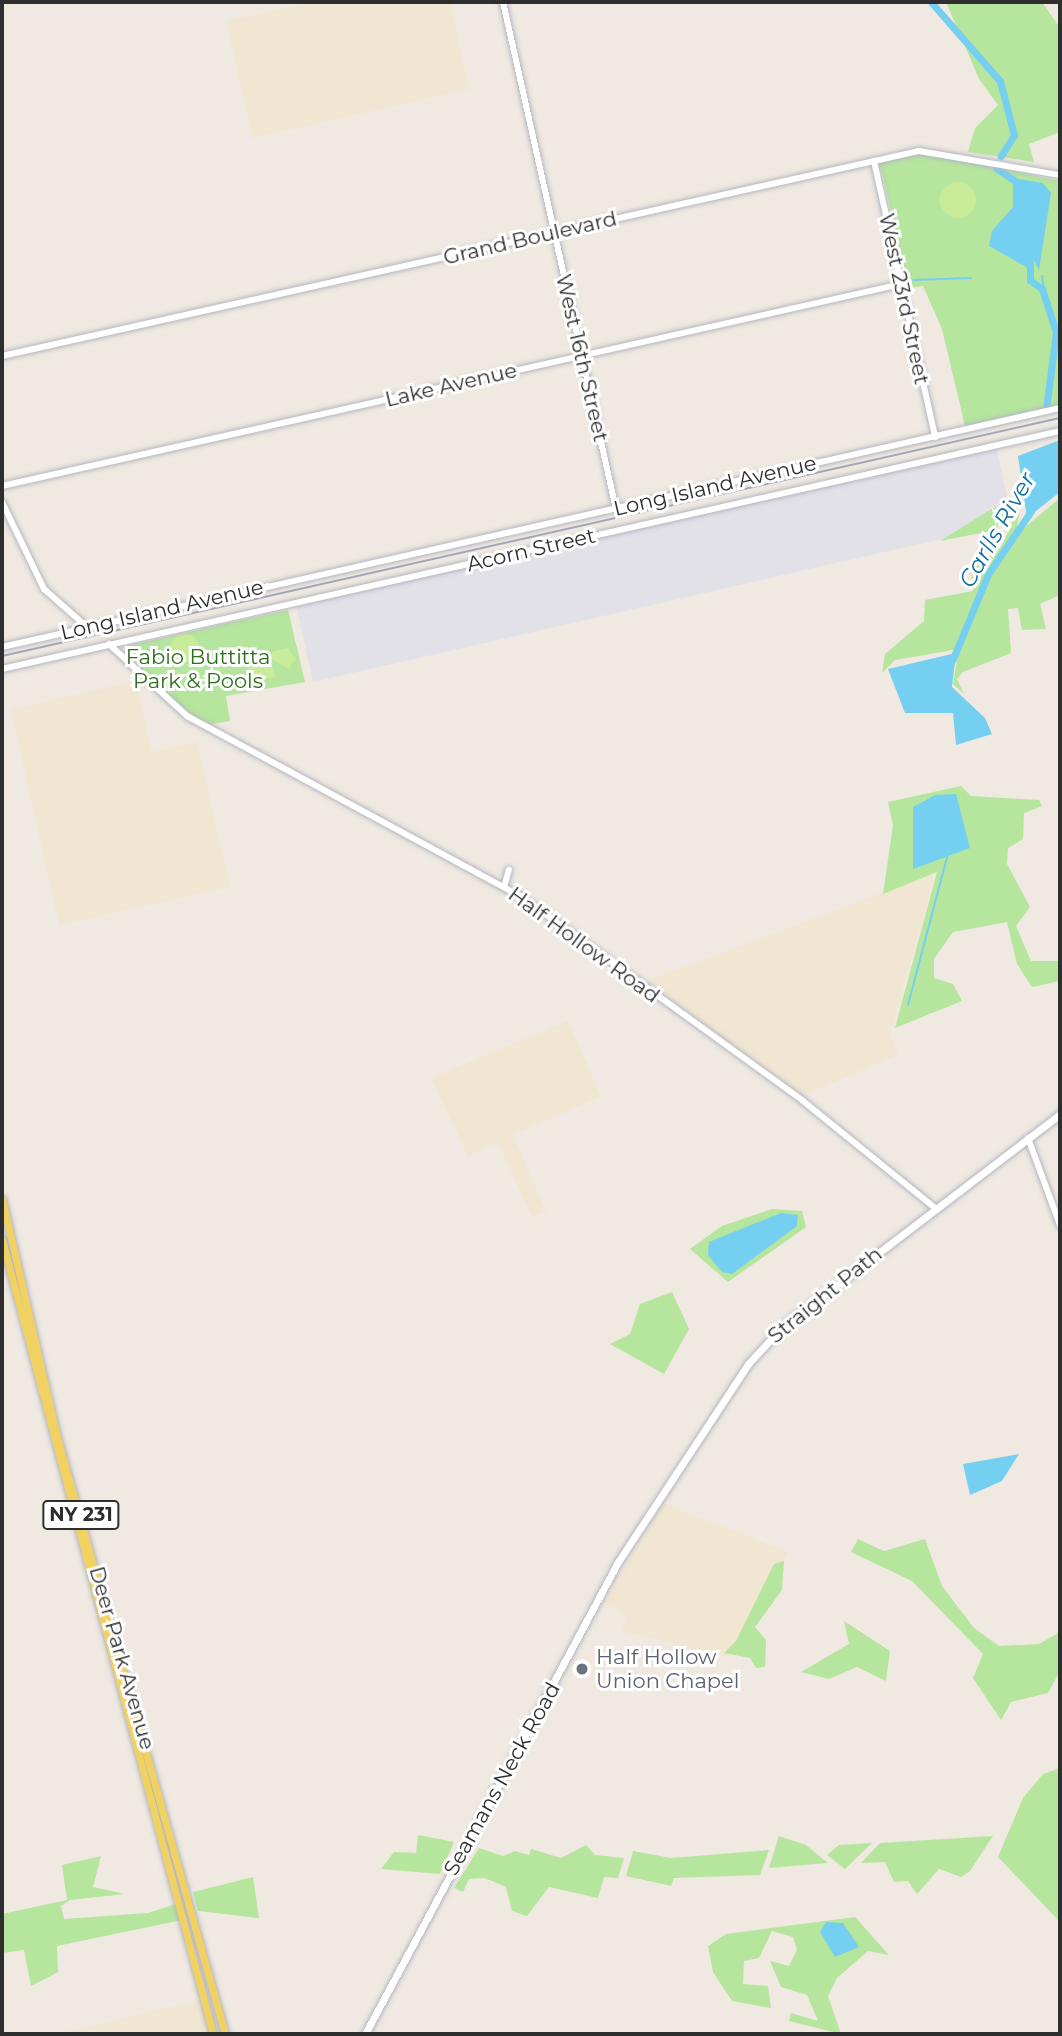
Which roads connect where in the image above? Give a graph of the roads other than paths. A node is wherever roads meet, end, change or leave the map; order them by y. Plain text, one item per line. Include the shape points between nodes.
1 (503, 2) edge
2 (874, 161) junction
3 (1060, 175) edge
4 (554, 232) junction
5 (901, 284) junction
6 (2, 356) edge
7 (582, 356) junction
8 (1060, 408) edge
9 (1060, 431) edge
10 (935, 437) junction
11 (2, 486) edge
12 (2, 502) edge
13 (616, 509) junction
14 (87, 627) junction
15 (109, 644) junction
16 (2, 647) edge
17 (2, 669) edge
18 (509, 870) dead end
19 (504, 887) junction
20 (1060, 1114) edge
21 (1028, 1138) junction
22 (2, 1199) edge
23 (935, 1208) junction
24 (1060, 1225) edge
25 (2, 1240) edge
26 (641, 1525) joint
27 (213, 2034) edge
28 (225, 2034) edge
29 (365, 2034) edge

1 - 4 street, West 16th Street
2 - 3 street, Grand Boulevard via 919,151
2 - 4 street, Grand Boulevard
2 - 5 street, West 23rd Street
4 - 6 street, Grand Boulevard
4 - 7 street, West 16th Street
5 - 7 street, Lake Avenue
5 - 10 street, West 23rd Street
7 - 11 street, Lake Avenue
7 - 13 street, West 16th Street
8 - 10 street, Long Island Avenue
9 - 15 street, Acorn Street
10 - 13 street, Long Island Avenue
12 - 14 street via 44,589
13 - 14 street, Long Island Avenue
14 - 16 street, Long Island Avenue
15 - 17 street, Acorn Street
15 - 19 street, Half Hollow Road via 187,716
18 - 19 street
19 - 23 street, Half Hollow Road via 803,1101
20 - 21 main road, Straight Path
21 - 23 main road, Straight Path
21 - 24 street
22 - 28 main road, Deer Park Avenue / NY 231 via 57,1437
23 - 26 main road, Straight Path via 759,1351
25 - 27 main road, Deer Park Avenue / NY 231
26 - 29 main road, Seamans Neck Road

